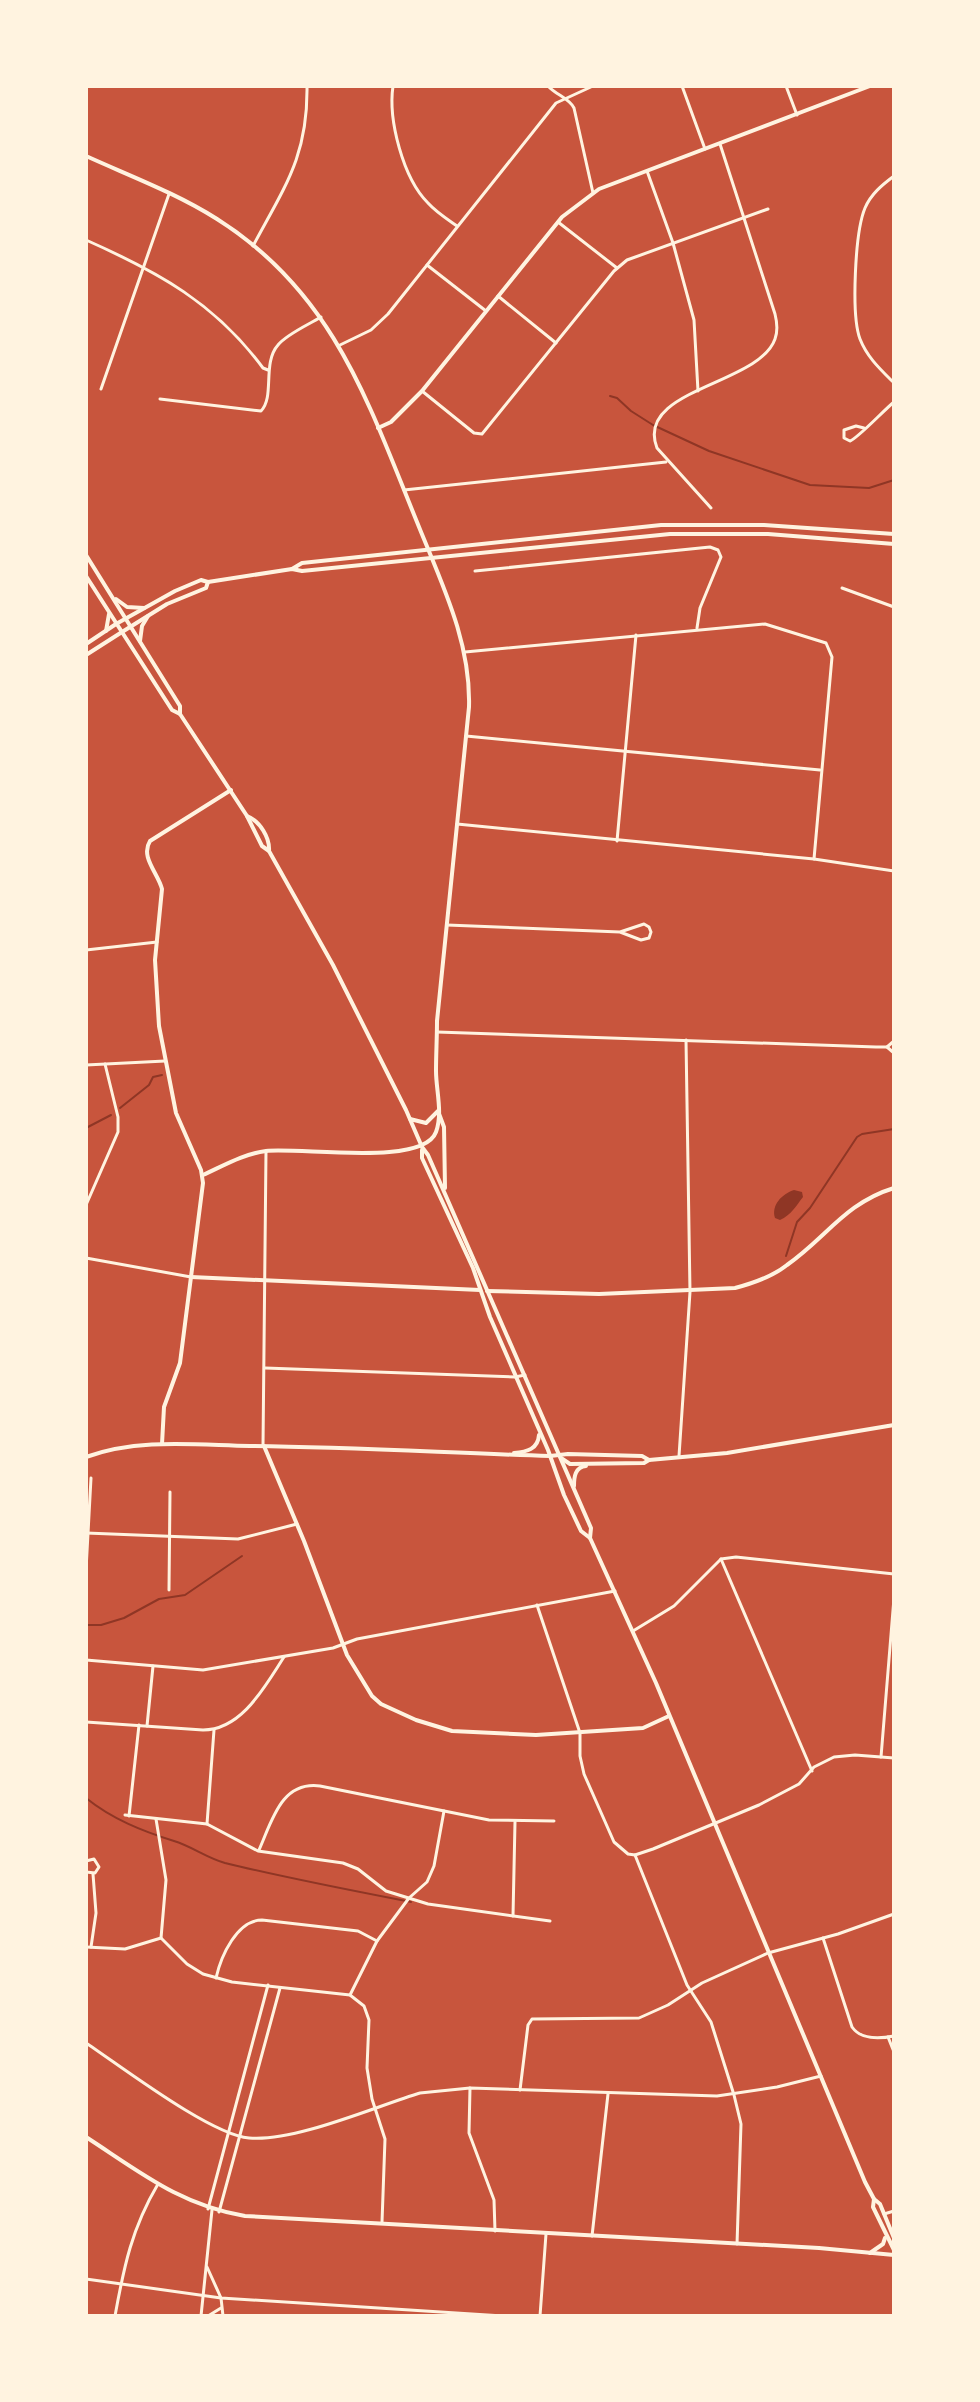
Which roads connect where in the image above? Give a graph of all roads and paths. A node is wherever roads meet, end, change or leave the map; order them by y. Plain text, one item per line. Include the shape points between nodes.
1 (307, 86) edge
2 (393, 86) edge
3 (548, 86) edge
4 (593, 86) edge
5 (682, 86) edge
6 (786, 86) edge
7 (870, 86) edge
8 (564, 98) junction
9 (797, 115) junction
10 (720, 144) junction
11 (705, 149) junction
12 (86, 156) edge
13 (647, 171) junction
14 (894, 176) edge
15 (593, 193) junction
16 (169, 194) junction
17 (768, 209) dead end
18 (744, 217) junction
19 (558, 222) junction
20 (457, 226) junction
21 (86, 240) edge
22 (673, 243) junction
23 (253, 246) junction
24 (427, 265) junction
25 (143, 267) junction
26 (617, 268) junction
27 (498, 296) junction
28 (486, 311) junction
29 (321, 317) junction
30 (556, 343) junction
31 (340, 345) junction
32 (268, 370) junction
33 (894, 383) edge
34 (101, 389) dead end
35 (422, 391) junction
36 (698, 391) junction
37 (160, 399) dead end
38 (894, 402) edge
39 (378, 428) junction
40 (864, 428) junction
41 (669, 462) junction
42 (404, 490) junction
43 (711, 508) dead end
44 (894, 534) edge
45 (894, 544) edge
46 (428, 549) junction
47 (86, 555) edge
48 (432, 558) junction
49 (292, 569) junction
50 (475, 571) dead end
51 (86, 576) edge
52 (208, 582) junction
53 (842, 588) dead end
54 (111, 595) junction
55 (894, 607) edge
56 (144, 608) junction
57 (108, 611) junction
58 (148, 616) junction
59 (125, 619) junction
60 (116, 624) junction
61 (130, 627) junction
62 (697, 630) junction
63 (106, 631) junction
64 (122, 632) junction
65 (636, 635) junction
66 (86, 644) edge
67 (140, 644) junction
68 (465, 652) junction
69 (86, 655) edge
70 (173, 695) junction
71 (163, 696) junction
72 (180, 714) junction
73 (466, 736) junction
74 (625, 751) junction
75 (822, 770) junction
76 (231, 790) junction
77 (248, 820) junction
78 (457, 824) junction
79 (617, 841) junction
80 (260, 842) junction
81 (269, 842) junction
82 (269, 851) junction
83 (814, 859) junction
84 (894, 871) edge
85 (447, 925) junction
86 (620, 932) junction
87 (157, 942) junction
88 (86, 950) edge
89 (437, 1032) junction
90 (686, 1040) junction
91 (894, 1041) edge
92 (887, 1047) junction
93 (894, 1053) edge
94 (165, 1061) junction
95 (105, 1064) junction
96 (86, 1065) edge
97 (438, 1111) junction
98 (410, 1119) junction
99 (422, 1147) junction
100 (266, 1151) junction
101 (203, 1175) junction
102 (894, 1188) edge
103 (445, 1194) junction
104 (86, 1205) edge
105 (86, 1258) edge
106 (191, 1277) junction
107 (266, 1280) junction
108 (480, 1290) junction
109 (487, 1291) junction
110 (690, 1292) junction
111 (265, 1368) junction
112 (525, 1375) junction
113 (515, 1377) junction
114 (894, 1425) edge
115 (538, 1428) junction
116 (162, 1444) junction
117 (263, 1446) junction
118 (499, 1455) junction
119 (550, 1456) junction
120 (86, 1457) edge
121 (559, 1457) junction
122 (679, 1458) junction
123 (649, 1460) junction
124 (601, 1464) junction
125 (91, 1478) dead end
126 (573, 1489) junction
127 (170, 1492) dead end
128 (297, 1524) junction
129 (87, 1533) edge
130 (169, 1537) junction
131 (590, 1538) junction
132 (721, 1559) junction
133 (86, 1570) edge
134 (894, 1574) edge
135 (169, 1590) dead end
136 (615, 1591) junction
137 (894, 1598) edge
138 (537, 1605) junction
139 (633, 1631) junction
140 (344, 1645) junction
141 (284, 1657) junction
142 (86, 1660) edge
143 (153, 1665) junction
144 (886, 1685) junction
145 (894, 1685) edge
146 (669, 1716) junction
147 (86, 1722) edge
148 (139, 1725) junction
149 (147, 1726) junction
150 (214, 1730) junction
151 (580, 1733) junction
152 (881, 1757) junction
153 (894, 1758) edge
154 (812, 1771) junction
155 (444, 1811) junction
156 (156, 1819) junction
157 (554, 1821) dead end
158 (515, 1822) junction
159 (207, 1824) junction
160 (715, 1825) junction
161 (258, 1851) junction
162 (635, 1855) junction
163 (86, 1861) edge
164 (86, 1872) edge
165 (93, 1874) junction
166 (409, 1898) junction
167 (894, 1914) edge
168 (513, 1916) junction
169 (550, 1921) dead end
170 (161, 1938) junction
171 (823, 1938) junction
172 (377, 1941) junction
173 (89, 1947) edge
174 (768, 1953) junction
175 (216, 1978) junction
176 (268, 1985) junction
177 (280, 1986) junction
178 (691, 1990) junction
179 (350, 1995) junction
180 (894, 2036) edge
181 (888, 2037) junction
182 (86, 2043) edge
183 (894, 2052) edge
184 (821, 2076) junction
185 (470, 2088) junction
186 (520, 2090) junction
187 (608, 2094) junction
188 (734, 2095) junction
189 (374, 2107) junction
190 (228, 2133) junction
191 (86, 2137) edge
192 (239, 2137) junction
193 (158, 2184) junction
194 (874, 2199) junction
195 (210, 2209) junction
196 (894, 2211) edge
197 (219, 2212) junction
198 (884, 2214) junction
199 (382, 2224) junction
200 (495, 2231) junction
201 (546, 2234) junction
202 (592, 2236) junction
203 (885, 2236) junction
204 (894, 2238) edge
205 (737, 2244) junction
206 (870, 2253) junction
207 (894, 2253) edge
208 (206, 2266) junction
209 (86, 2279) edge
210 (121, 2283) junction
211 (203, 2295) junction
212 (221, 2298) junction
213 (221, 2308) junction
214 (115, 2316) edge
215 (201, 2316) edge
216 (208, 2316) edge
217 (223, 2316) edge
218 (503, 2316) edge
219 (540, 2316) edge

1 - 23 street via 308,118 296,165
2 - 20 street via 395,132 410,174 426,201
3 - 8 street
4 - 8 street
5 - 11 street
6 - 9 street
7 - 9 main road
8 - 15 street via 574,108
8 - 20 street
9 - 10 main road
10 - 11 main road
10 - 18 street
11 - 13 main road
12 - 16 main road
13 - 15 main road
13 - 22 street
14 - 33 street via 864,211 856,294 861,341 870,359
15 - 19 main road
16 - 23 main road via 218,219
16 - 25 street
17 - 18 street
18 - 22 street
18 - 36 street via 777,336 766,354
19 - 26 street
19 - 27 main road
20 - 24 street
21 - 25 street
22 - 26 street via 638,254
22 - 36 street via 694,320
23 - 29 main road
24 - 28 street
24 - 31 street via 380,323
25 - 32 street via 220,317
25 - 34 street
26 - 30 street
27 - 28 main road
27 - 30 street
28 - 35 main road
29 - 31 main road
29 - 32 street via 280,342
30 - 35 street via 482,434
31 - 39 main road
32 - 37 street via 266,406 261,411
35 - 39 main road
36 - 41 street via 666,408 656,421 655,442
38 - 40 street
39 - 42 main road
40 - 40 street via 856,439 844,438 848,427
41 - 42 street
41 - 43 street
42 - 46 main road
44 - 46 main road via 661,525
45 - 48 main road via 708,533
46 - 48 main road
46 - 49 main road via 302,563
47 - 54 main road
48 - 49 main road
48 - 68 main road
49 - 52 main road
50 - 62 street via 710,547 721,557 700,608
51 - 57 main road
52 - 56 main road via 192,583
52 - 58 main road via 206,588
53 - 55 street
54 - 56 main road via 127,607
54 - 59 main road
56 - 59 main road
57 - 60 main road
57 - 63 main road
58 - 61 main road
58 - 67 main road
59 - 60 main road
59 - 61 main road
60 - 63 main road
60 - 64 main road
61 - 64 main road
61 - 67 main road
62 - 65 street
62 - 75 street via 765,624 826,643 831,652
63 - 66 main road
64 - 69 main road
64 - 71 main road
65 - 68 street
65 - 74 street
67 - 70 main road
68 - 73 main road
70 - 71 main road
70 - 72 main road
71 - 72 main road
72 - 76 main road
73 - 74 street
73 - 78 main road
74 - 75 street
74 - 79 street
75 - 83 street
76 - 77 main road
76 - 87 main road via 146,848 162,889
77 - 80 main road
77 - 81 main road via 255,819
78 - 79 street
78 - 85 main road
79 - 83 street
80 - 81 main road
80 - 82 main road
81 - 82 main road
82 - 98 main road
83 - 84 street
85 - 86 street
85 - 89 main road
86 - 86 street via 644,924 651,932 641,940
87 - 88 street
87 - 94 main road via 156,997
89 - 90 street
89 - 97 main road
90 - 92 street
90 - 110 street
91 - 92 street
92 - 93 street
94 - 95 street
94 - 101 main road via 176,1113
95 - 96 street
95 - 104 street via 118,1132
97 - 98 main road via 426,1123
97 - 99 main road via 436,1131
97 - 103 main road via 444,1127
98 - 99 main road
99 - 100 main road via 390,1153
99 - 103 main road
99 - 108 main road via 422,1158
100 - 101 main road
100 - 107 street
101 - 106 main road
102 - 110 main road via 845,1213 771,1275 735,1288
103 - 109 main road
105 - 106 street
106 - 107 main road
106 - 116 main road
107 - 108 main road
107 - 111 street
108 - 109 street
108 - 113 main road
109 - 110 main road
109 - 112 main road
110 - 122 street
111 - 113 street
111 - 117 street
112 - 113 street
112 - 121 main road
113 - 115 main road
114 - 122 main road
115 - 118 main road via 532,1449
115 - 119 main road
116 - 117 main road
116 - 120 main road
117 - 118 main road
117 - 128 main road
118 - 119 main road
119 - 121 main road
119 - 131 main road via 581,1531
121 - 123 main road
121 - 124 main road via 570,1464
121 - 126 main road
122 - 123 main road
123 - 124 main road
124 - 126 main road via 580,1468
125 - 129 street
126 - 131 main road via 591,1528
127 - 130 street
128 - 130 street via 244,1539
128 - 140 main road
129 - 130 street
129 - 133 street
130 - 135 street
131 - 136 main road
132 - 134 street
132 - 139 street via 674,1606
132 - 154 street
136 - 138 street
136 - 139 main road
137 - 144 street
138 - 140 street
138 - 151 street
139 - 146 main road
140 - 141 street
140 - 151 main road via 372,1696 416,1720 452,1731
141 - 143 street via 203,1670
141 - 150 street via 252,1703
142 - 143 street
143 - 149 street
144 - 145 street
144 - 152 street
146 - 151 main road via 643,1728
146 - 160 main road
147 - 148 street
148 - 149 street
148 - 156 street via 127,1816
149 - 150 street
150 - 159 street
151 - 162 street via 584,1774 608,1828 616,1845
152 - 153 street
152 - 154 street via 834,1757
154 - 160 street via 799,1784
155 - 158 street
155 - 161 street via 305,1785 282,1799
155 - 166 street via 434,1866 427,1882
156 - 159 street
156 - 170 street via 166,1880
157 - 158 street
158 - 168 street
159 - 161 street
160 - 162 street
160 - 174 main road
161 - 166 street via 343,1863 386,1891
162 - 178 street
163 - 165 street via 98,1862
164 - 165 street
165 - 173 street via 96,1913
166 - 168 street
166 - 172 street
167 - 171 street
168 - 169 street
170 - 173 street via 125,1949
170 - 175 street via 187,1964
171 - 174 street
171 - 181 street via 852,2027 864,2037
172 - 175 street via 358,1931 251,1921 231,1943
172 - 179 street
174 - 178 street
174 - 184 main road
175 - 176 street
176 - 177 street
176 - 190 street
177 - 179 street
177 - 192 street
178 - 186 street via 639,2018 535,2018 528,2025
178 - 188 street via 711,2022
179 - 189 street via 364,2006 369,2020 367,2068
180 - 181 street
181 - 183 street
182 - 190 street
184 - 188 street
184 - 194 main road
185 - 186 street
185 - 189 street via 420,2093
185 - 200 street via 469,2133 494,2200
186 - 187 street
187 - 188 street
187 - 202 street
188 - 205 street via 741,2124
189 - 192 street via 284,2137
189 - 199 street via 385,2139
190 - 192 street
190 - 195 street
191 - 193 main road
192 - 197 street
193 - 195 main road
193 - 210 street via 133,2233
194 - 198 main road
194 - 203 main road
195 - 197 main road
195 - 208 street
196 - 198 street
197 - 199 main road
198 - 204 main road
199 - 200 main road
200 - 201 main road
201 - 202 main road
201 - 219 street
202 - 205 main road
203 - 206 main road
203 - 207 main road
205 - 206 main road
206 - 207 main road
208 - 211 street
208 - 212 street
209 - 210 street
210 - 211 street
210 - 214 street
211 - 212 street
211 - 215 street
212 - 213 street
212 - 218 street
213 - 216 street
213 - 217 street

